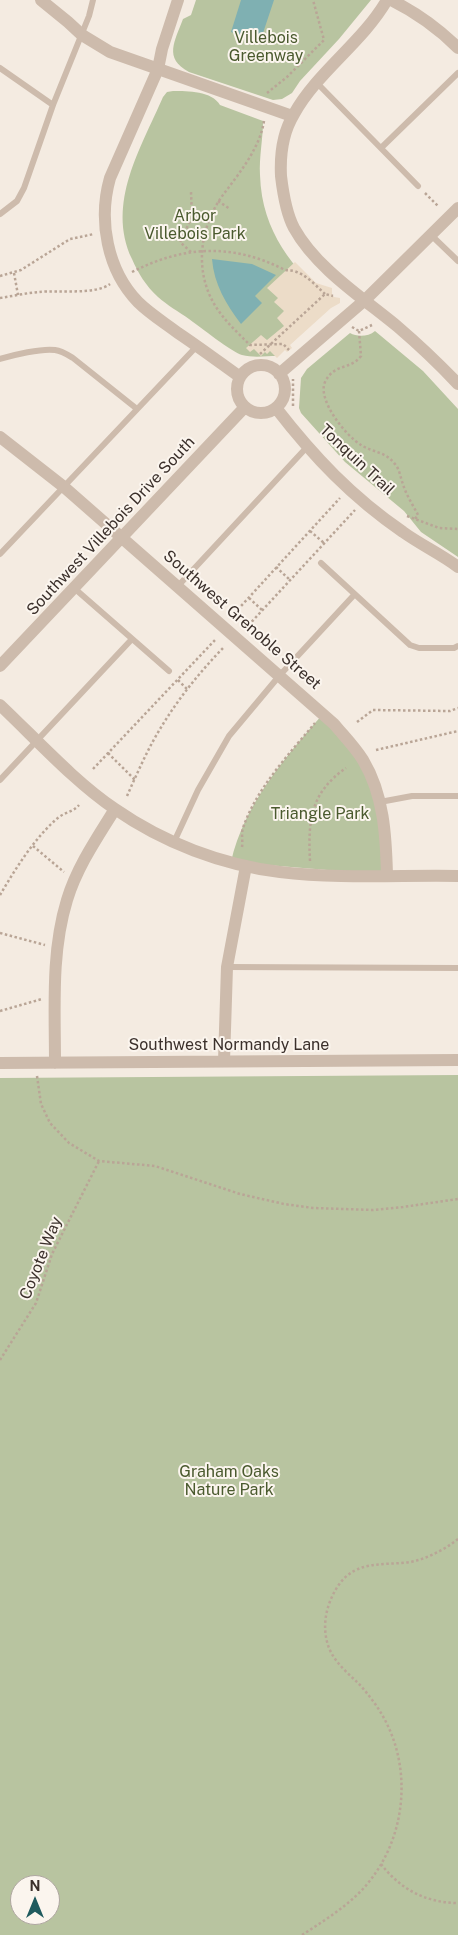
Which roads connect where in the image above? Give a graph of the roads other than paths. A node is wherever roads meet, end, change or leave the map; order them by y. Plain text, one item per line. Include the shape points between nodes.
1 (41, 0) edge
2 (94, 0) edge
3 (178, 0) edge
4 (387, 0) edge
5 (391, 0) edge
6 (82, 36) junction
7 (458, 48) edge
8 (0, 68) edge
9 (158, 69) junction
10 (458, 73) edge
11 (317, 82) junction
12 (53, 105) junction
13 (292, 116) junction
14 (381, 148) junction
15 (418, 186) road end
16 (453, 213) edge
17 (0, 214) edge
18 (431, 235) junction
19 (458, 261) edge
20 (365, 300) junction
21 (197, 346) junction
22 (0, 359) edge
23 (280, 374) junction
24 (240, 377) junction
25 (458, 384) edge
26 (245, 407) junction
27 (276, 408) junction
28 (137, 409) junction
29 (0, 437) edge
30 (307, 447) junction
31 (64, 487) junction
32 (122, 538) junction
33 (0, 554) edge
34 (320, 563) dead end
35 (458, 567) edge
36 (178, 586) junction
37 (74, 588) junction
38 (354, 595) junction
39 (132, 639) junction
40 (458, 646) edge
41 (0, 666) edge
42 (169, 671) dead end
43 (280, 675) junction
44 (0, 706) edge
45 (37, 740) junction
46 (0, 780) edge
47 (458, 796) edge
48 (380, 802) junction
49 (115, 809) junction
50 (174, 842) junction
51 (246, 866) junction
52 (386, 875) junction
53 (458, 876) edge
54 (227, 967) junction
55 (458, 968) edge
56 (458, 1060) edge
57 (224, 1061) junction
58 (0, 1063) edge
59 (55, 1063) junction

1 - 6 street
2 - 6 lane
3 - 9 street
4 - 11 street via 372,24
5 - 7 street via 418,14
6 - 9 street via 110,52
6 - 12 lane
8 - 12 lane
9 - 13 street
9 - 21 street via 106,190 106,232 112,260 138,302
10 - 14 lane
11 - 13 street
11 - 14 lane
12 - 17 lane via 24,188 17,201
13 - 20 street via 283,144 281,170 293,227 319,261
14 - 15 lane
16 - 18 street
18 - 19 lane
18 - 20 street
20 - 23 street
20 - 25 street via 421,347
21 - 24 street
21 - 28 lane
22 - 28 lane via 54,350 63,352
23 - 24 street via 262,365 253,366
23 - 27 street via 285,387
24 - 26 street via 238,395
26 - 27 street via 259,413
26 - 32 street, Southwest Villebois Drive South
27 - 30 street
28 - 31 lane
29 - 31 street, Southwest Grenoble Street
30 - 35 street via 363,502
30 - 36 lane
31 - 32 street, Southwest Grenoble Street
31 - 33 lane
32 - 36 street, Southwest Grenoble Street
32 - 37 street, Southwest Villebois Drive South
34 - 38 lane
36 - 43 street, Southwest Grenoble Street
37 - 39 lane
37 - 41 street, Southwest Villebois Drive South
38 - 40 lane via 410,645 419,648
38 - 43 lane
39 - 42 lane
39 - 45 lane
43 - 48 street, Southwest Grenoble Street via 324,713 362,758
43 - 50 lane via 229,736 198,790
44 - 45 street
45 - 46 lane
45 - 49 street
47 - 48 lane via 412,796
48 - 52 street, Southwest Grenoble Street via 386,841
49 - 50 street via 140,826
49 - 59 street via 87,853 67,899 56,948
50 - 51 street
51 - 52 street via 311,875
51 - 54 street
52 - 53 street
54 - 55 lane
54 - 57 street
56 - 57 street, Southwest Normandy Lane
57 - 59 street, Southwest Normandy Lane
58 - 59 street, Southwest Normandy Lane

